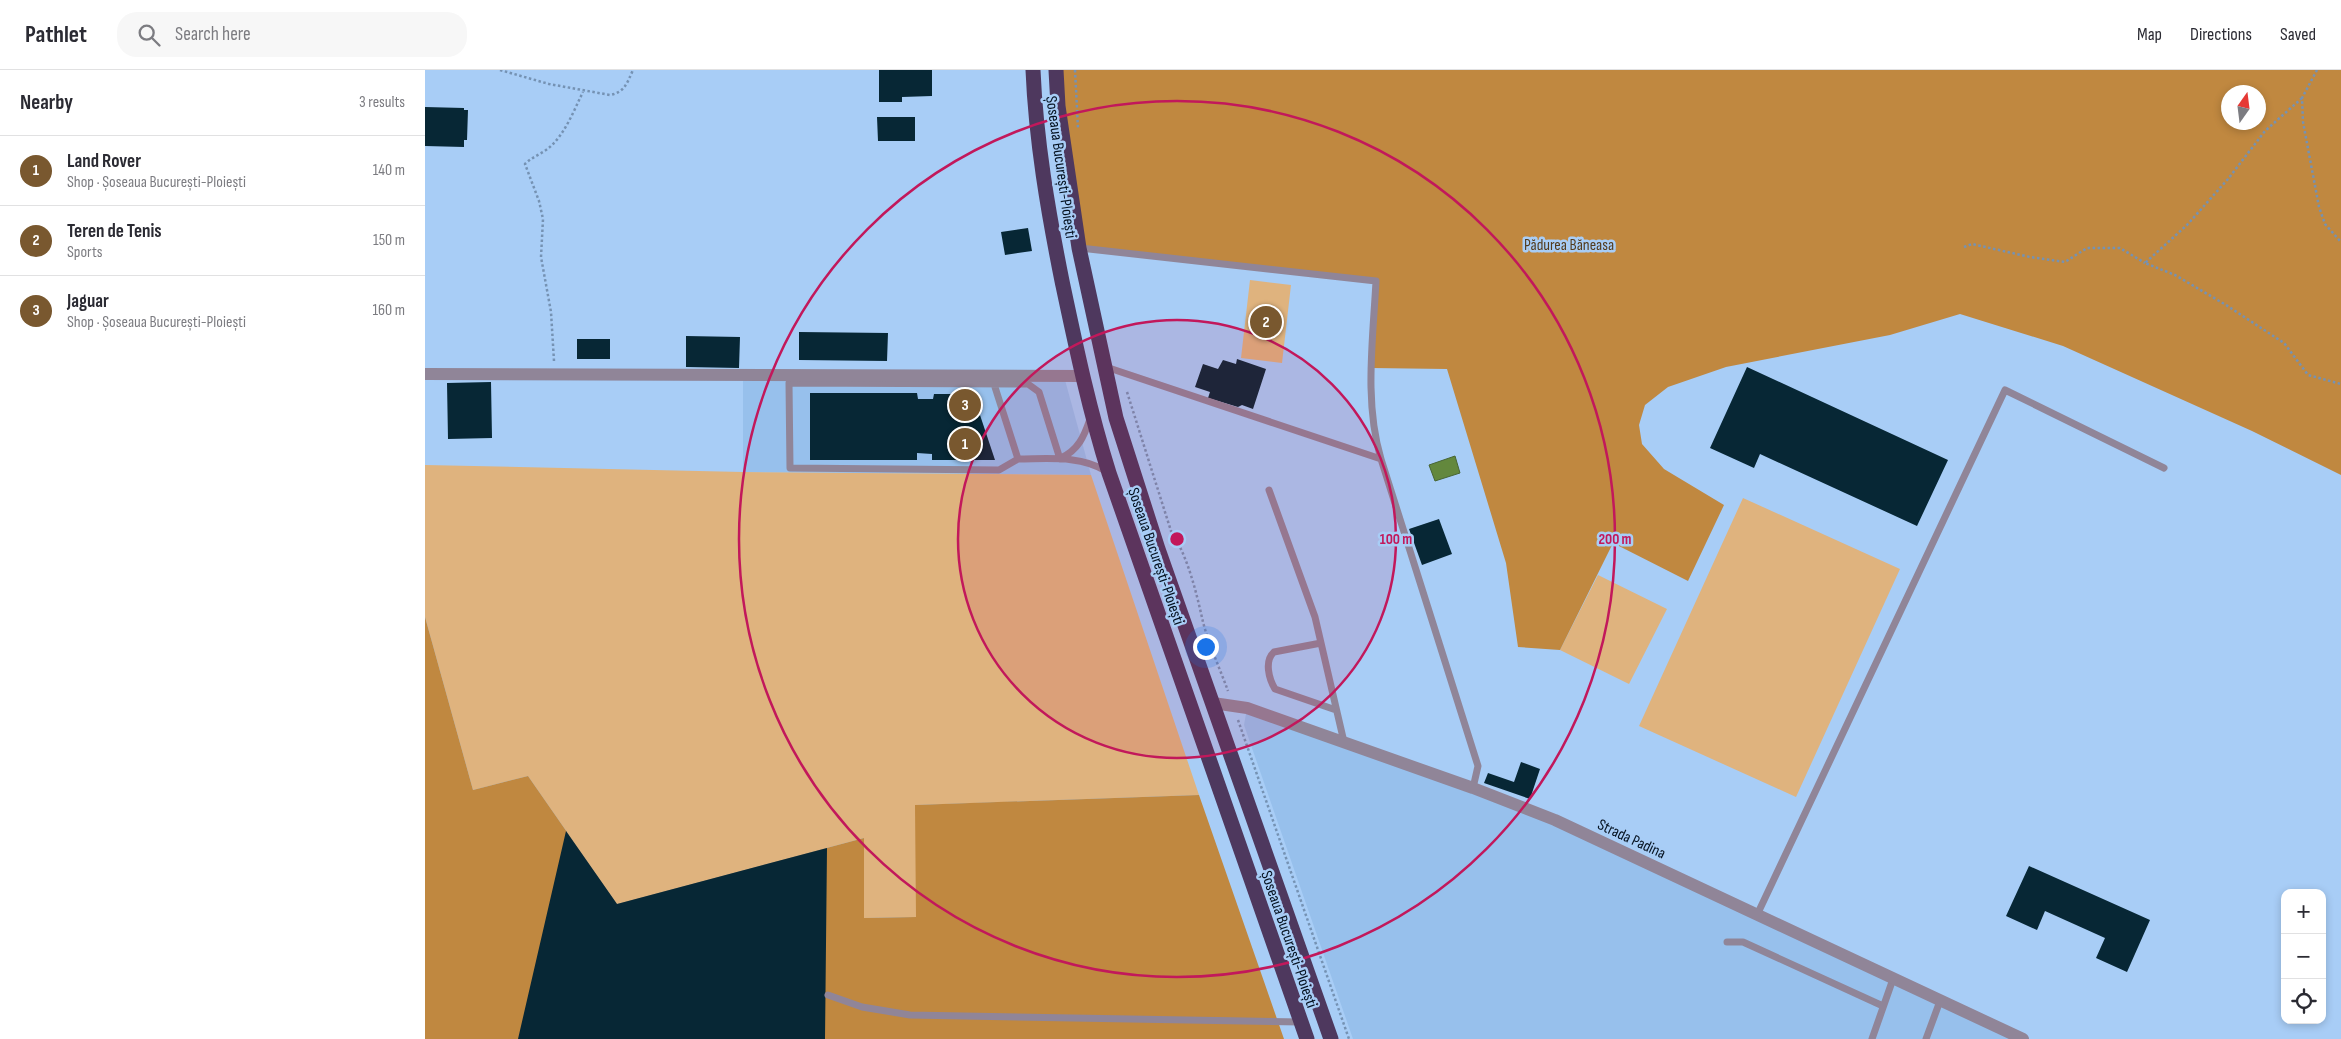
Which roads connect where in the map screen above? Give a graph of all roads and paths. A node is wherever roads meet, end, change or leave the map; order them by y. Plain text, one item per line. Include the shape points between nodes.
1 (500, 70) edge
2 (633, 70) edge
3 (1033, 70) edge
4 (1056, 70) edge
5 (1075, 70) edge
6 (2317, 70) edge
7 (583, 92) junction
8 (2303, 98) junction
9 (1079, 134) dead end
10 (2341, 242) edge
11 (1964, 247) dead end
12 (1079, 248) junction
13 (2145, 263) junction
14 (1104, 366) junction
15 (1122, 373) junction
16 (425, 374) edge
17 (555, 375) junction
18 (1081, 376) junction
19 (994, 384) junction
20 (2341, 384) edge
21 (1091, 416) junction
22 (1018, 459) junction
23 (1060, 459) junction
24 (1381, 459) junction
25 (2164, 468) dead end
26 (1109, 473) junction
27 (1269, 490) dead end
28 (1321, 643) junction
29 (1213, 703) junction
30 (1233, 705) junction
31 (1336, 710) junction
32 (1344, 742) junction
33 (1473, 788) junction
34 (1757, 915) junction
35 (1727, 942) dead end
36 (1893, 979) junction
37 (827, 995) dead end
38 (1940, 1001) junction
39 (1883, 1006) junction
40 (1301, 1022) junction
41 (1307, 1039) edge
42 (1331, 1039) edge
43 (1349, 1039) edge
44 (1872, 1039) edge
45 (1926, 1039) edge
46 (2023, 1039) edge

1 - 7 path
2 - 7 path via 625,88 618,93
3 - 18 highway, Șoseaua București-Ploiești via 1050,220
4 - 12 highway, Șoseaua București-Ploiești via 1058,106
5 - 9 path
6 - 8 path
7 - 17 path via 562,134 550,148 525,164 543,219 541,257 551,312
8 - 10 path via 2303,122 2319,207 2325,224
8 - 13 path via 2265,131 2187,225
11 - 13 path via 1972,244 2065,262 2087,248 2120,248
12 - 14 highway, Șoseaua București-Ploiești
12 - 24 lane via 1375,281 1371,368 1373,432
13 - 20 path via 2175,275 2284,343 2309,375
14 - 15 lane
14 - 29 highway, Șoseaua București-Ploiești via 1116,418 1158,548
15 - 24 lane
15 - 30 path via 1171,531 1178,541
16 - 17 street
17 - 18 street
18 - 21 highway, Șoseaua București-Ploiești
19 - 22 lane
19 - 22 lane via 789,383 790,468 999,470
19 - 23 lane via 1028,384 1036,388
21 - 23 lane via 1080,444
21 - 26 highway, Șoseaua București-Ploiești
22 - 23 lane
23 - 26 lane via 1093,464
24 - 33 lane via 1479,766
25 - 34 lane via 2005,390
26 - 40 highway, Șoseaua București-Ploiești
27 - 28 lane via 1315,617
28 - 31 lane
28 - 31 lane via 1274,652 1269,659 1270,681 1275,689
29 - 30 street, Strada Padina
29 - 42 highway, Șoseaua București-Ploiești
30 - 32 street, Strada Padina
30 - 43 path
31 - 32 lane
32 - 33 street, Strada Padina
33 - 34 street, Strada Padina via 1555,820
34 - 36 street, Strada Padina
35 - 39 lane via 1743,942
36 - 38 street, Strada Padina
36 - 39 lane
37 - 40 lane via 862,1007 910,1015
38 - 45 lane
38 - 46 street, Strada Padina
39 - 44 lane
40 - 41 highway, Șoseaua București-Ploiești

